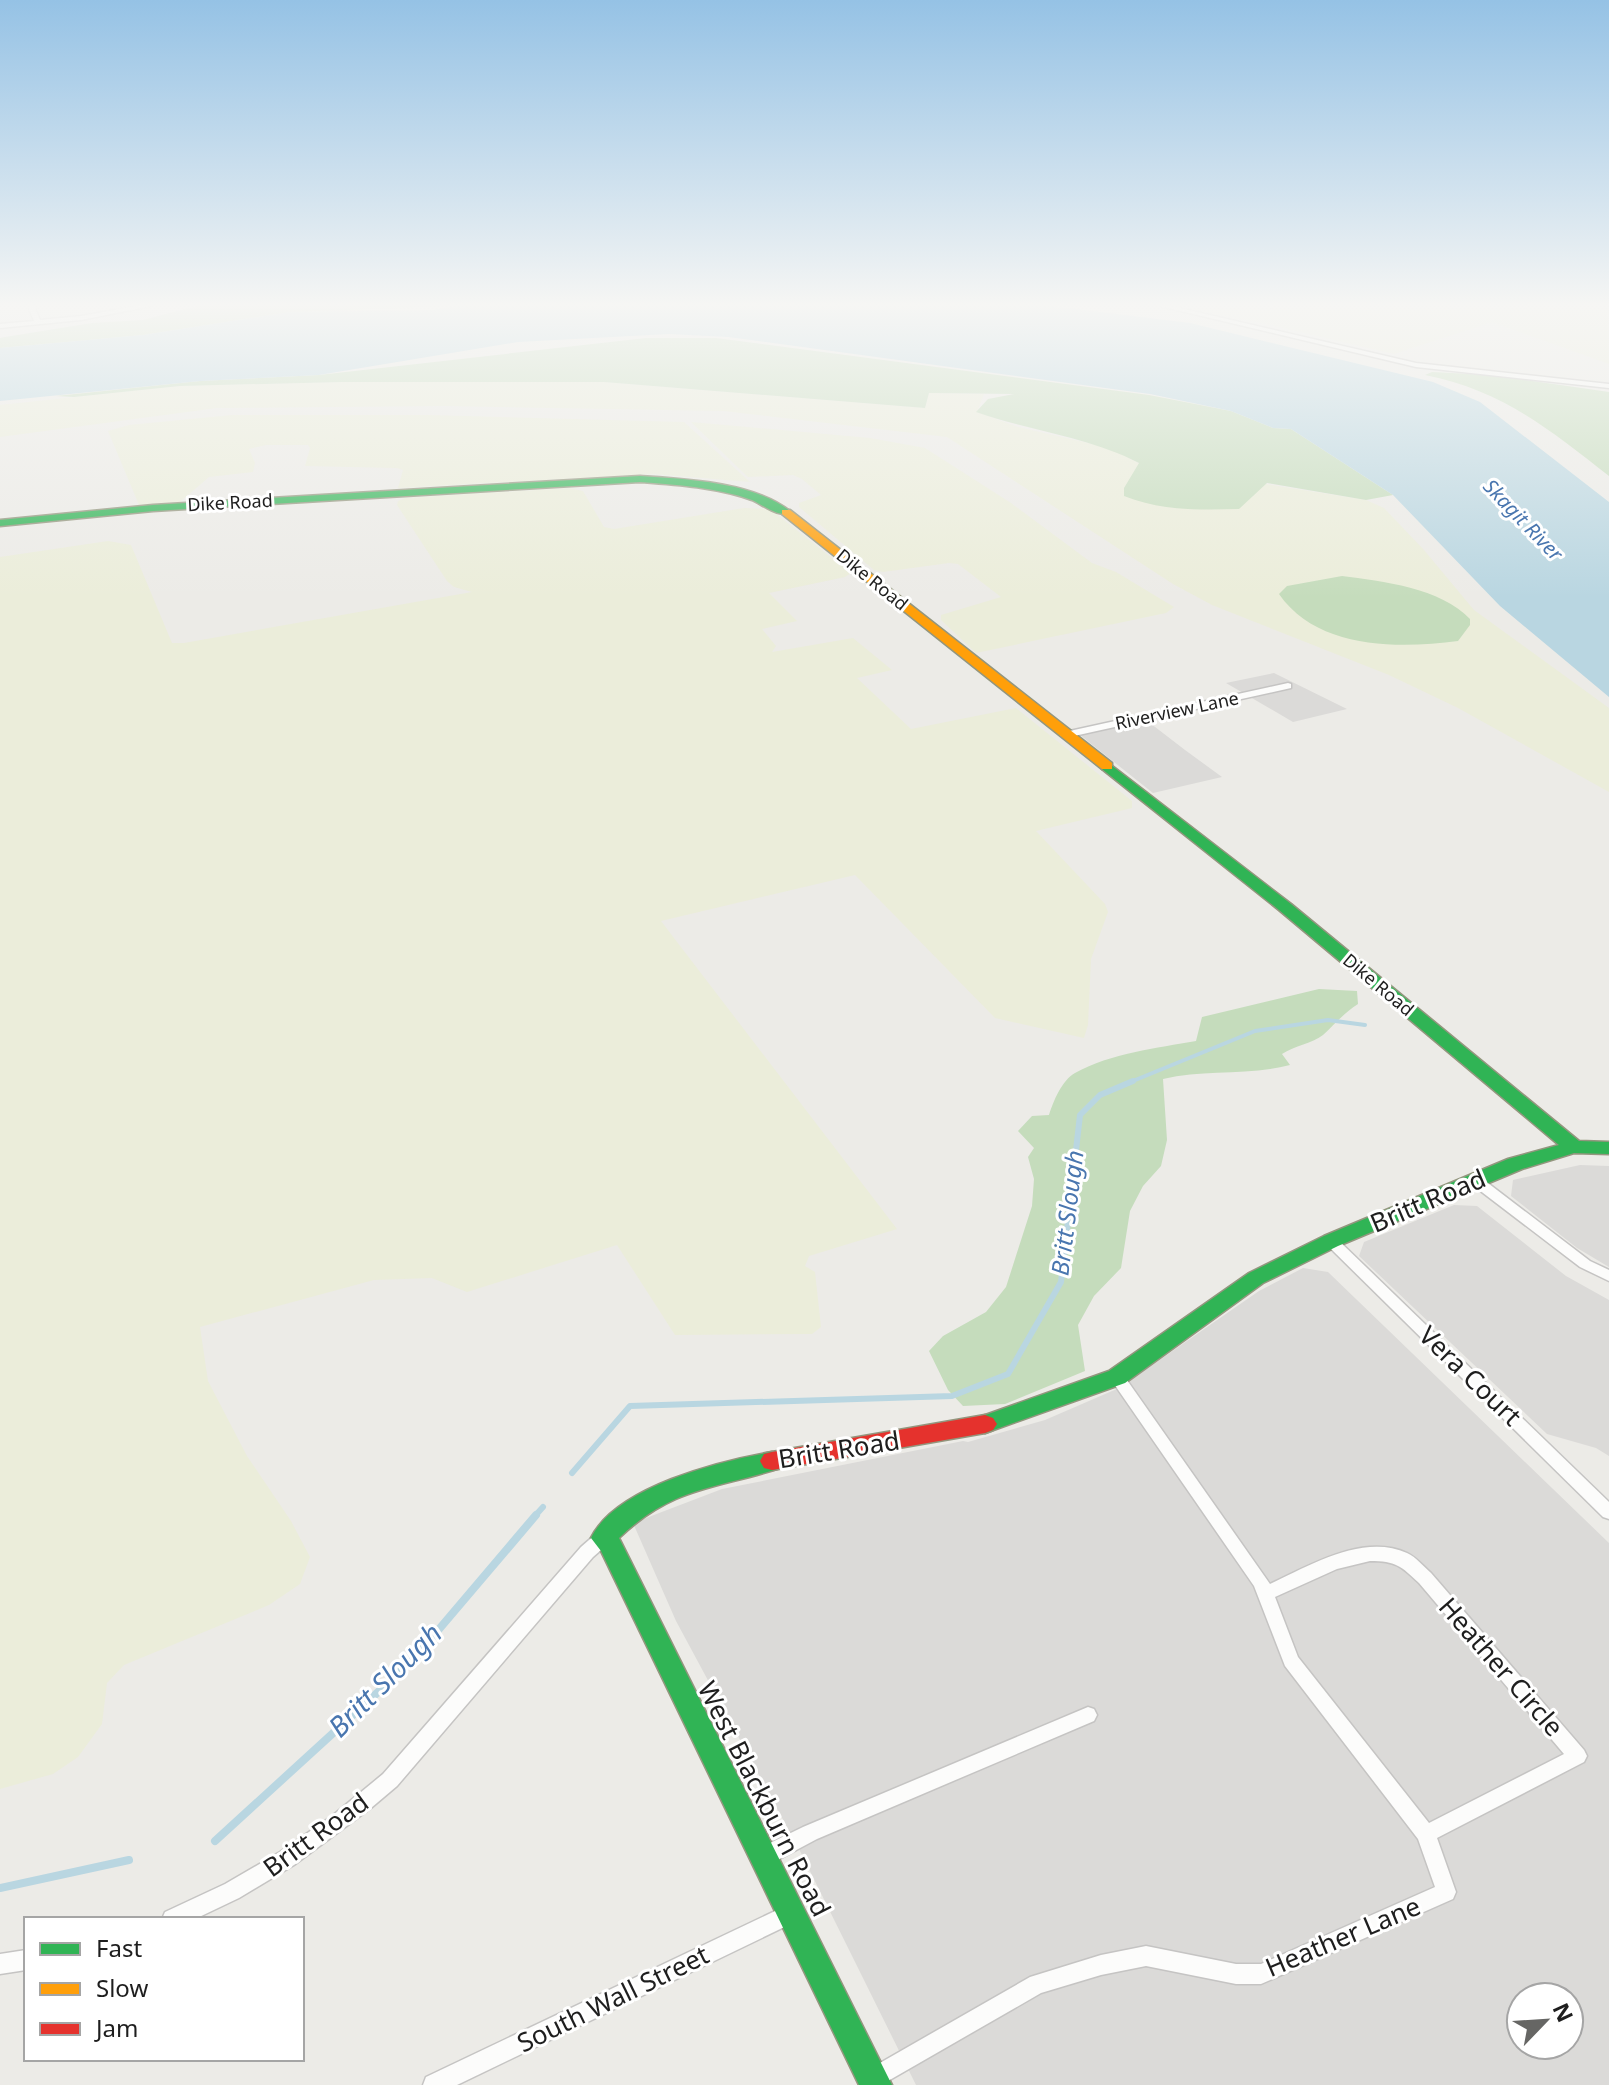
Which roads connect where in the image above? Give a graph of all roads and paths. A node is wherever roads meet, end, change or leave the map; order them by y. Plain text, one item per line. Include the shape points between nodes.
1 (0, 523) edge
2 (1288, 686) dead end
3 (1065, 735) junction
4 (1574, 1147) junction
5 (1609, 1148) edge
6 (1475, 1180) junction
7 (1331, 1241) junction
8 (1609, 1276) edge
9 (1117, 1377) junction
10 (1609, 1512) edge
11 (603, 1538) junction
12 (1265, 1594) junction
13 (1088, 1715) dead end
14 (1426, 1834) junction
15 (765, 1856) junction
16 (792, 1913) junction
17 (176, 1917) edge
18 (24, 1960) edge
19 (0, 1964) edge
20 (874, 2082) edge
21 (434, 2085) edge

1 - 3 street, Dike Road via 144,509 640,479 728,489 759,497 795,518
2 - 3 street, Riverview Lane
3 - 4 street, Dike Road via 1289,911
4 - 5 street, Britt Road
4 - 6 street, Britt Road
6 - 7 street, Britt Road
6 - 8 street via 1585,1264
7 - 9 street, Britt Road via 1256,1278
7 - 10 street, Vera Court
9 - 11 street, Britt Road via 994,1422 741,1466 637,1508
9 - 12 street
11 - 15 street, West Blackburn Road
11 - 17 street, Britt Road via 390,1780 354,1812 297,1856
12 - 14 street via 1291,1661
12 - 14 street, Heather Circle via 1352,1557 1377,1553 1401,1558 1425,1578 1578,1756
13 - 15 street
14 - 20 street, Heather Lane via 1446,1892 1261,1974 1146,1956 1037,1984
15 - 16 street, West Blackburn Road
16 - 20 street, West Blackburn Road
16 - 21 street, South Wall Street
18 - 19 street

